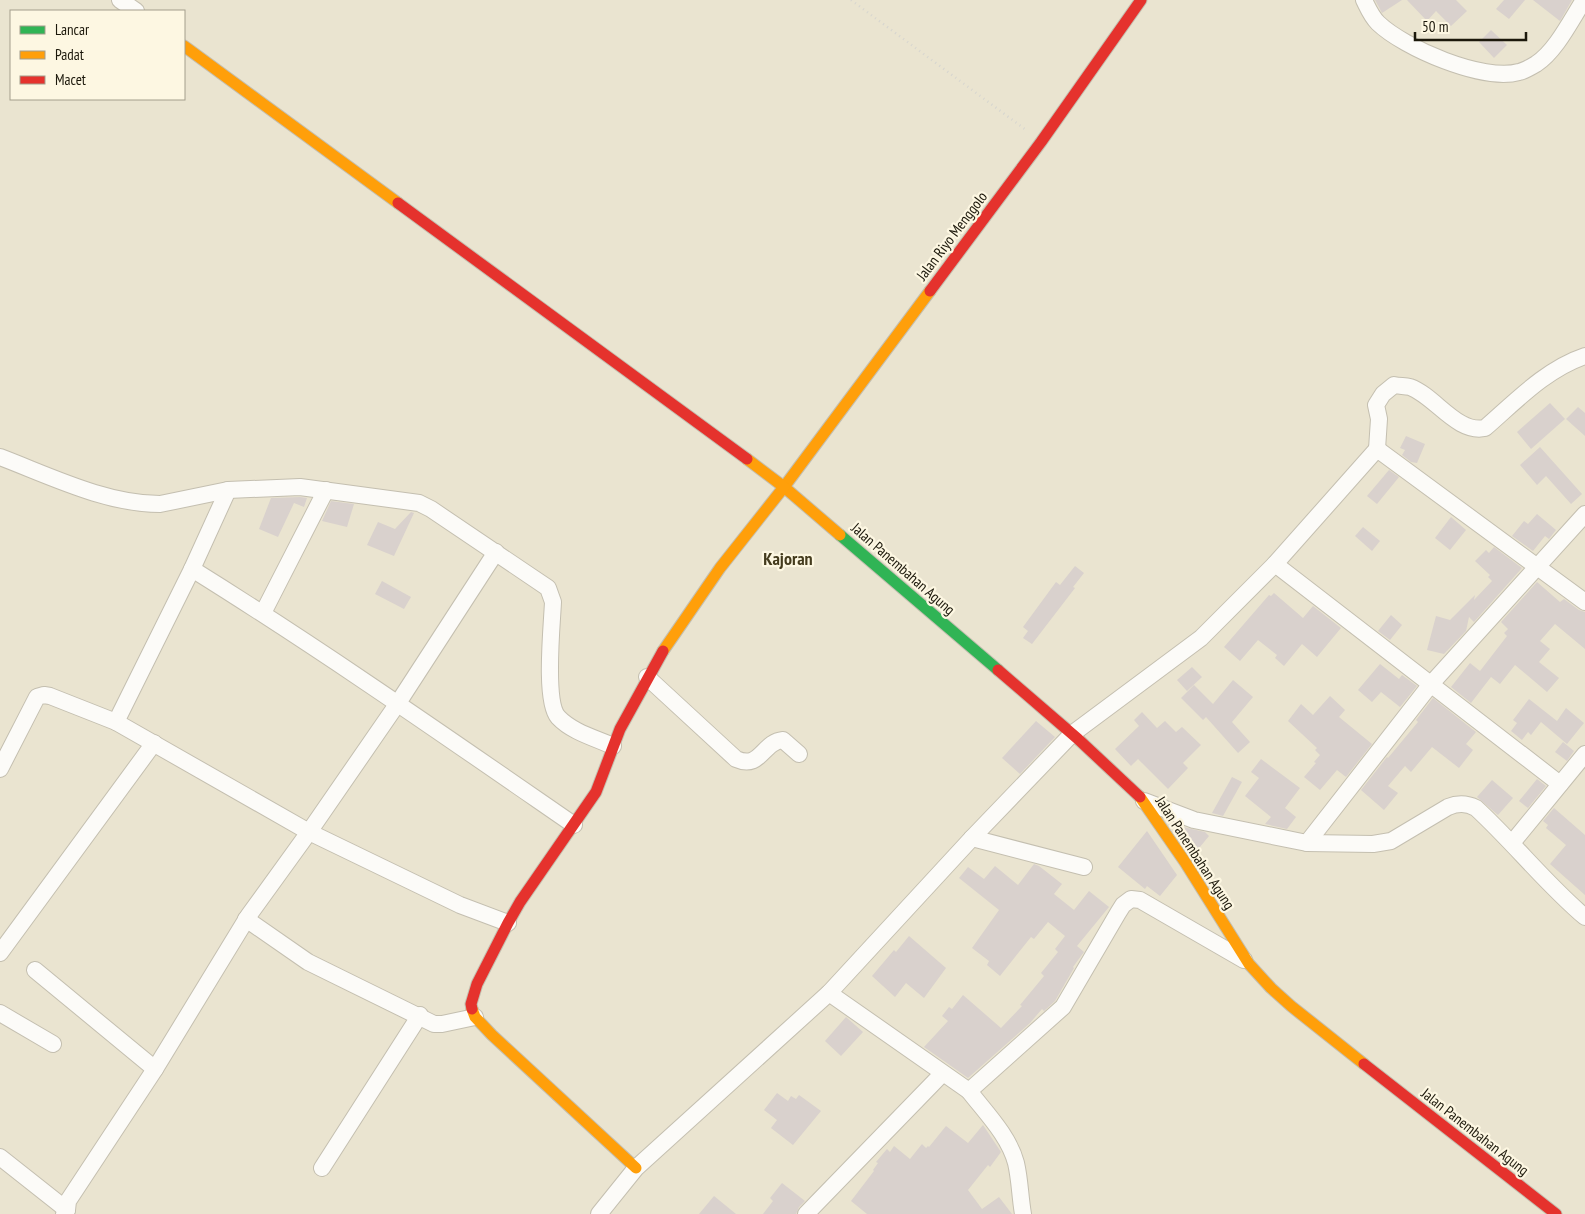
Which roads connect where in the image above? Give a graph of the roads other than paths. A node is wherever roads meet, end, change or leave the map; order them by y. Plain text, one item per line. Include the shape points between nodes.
1 (120, 0) edge
2 (1140, 0) edge
3 (1364, 0) edge
4 (1584, 0) edge
5 (135, 10) edge
6 (185, 47) edge
7 (1585, 356) edge
8 (1377, 449) junction
9 (0, 457) edge
10 (784, 487) junction
11 (228, 490) junction
12 (326, 490) junction
13 (1585, 514) edge
14 (496, 552) junction
15 (1275, 564) junction
16 (1539, 566) junction
17 (192, 569) junction
18 (1585, 602) edge
19 (263, 613) junction
20 (647, 677) junction
21 (1431, 684) junction
22 (398, 703) junction
23 (116, 722) junction
24 (1075, 737) junction
25 (154, 743) junction
26 (613, 746) junction
27 (798, 754) dead end
28 (1585, 754) edge
29 (0, 769) edge
30 (1560, 784) junction
31 (1144, 801) junction
32 (574, 825) junction
33 (309, 832) junction
34 (972, 838) junction
35 (1307, 843) junction
36 (1512, 843) junction
37 (1084, 867) dead end
38 (1585, 917) edge
39 (246, 919) junction
40 (508, 923) junction
41 (0, 953) edge
42 (1248, 962) junction
43 (35, 970) dead end
44 (831, 994) junction
45 (0, 1013) edge
46 (420, 1016) junction
47 (475, 1017) junction
48 (53, 1044) dead end
49 (155, 1069) junction
50 (942, 1074) junction
51 (970, 1091) junction
52 (0, 1157) edge
53 (634, 1167) junction
54 (322, 1168) dead end
55 (66, 1212) edge
56 (599, 1214) edge
57 (806, 1214) edge
58 (1023, 1214) edge
59 (1556, 1214) edge

1 - 5 street
2 - 10 street, Jalan Riyo Menggolo via 1041,142
3 - 4 street via 1377,22 1400,40 1460,66 1505,74 1520,72 1549,52
6 - 10 street, Jalan Panembahan Agung
7 - 8 street via 1548,375 1485,428 1477,430 1460,422 1420,392 1394,386 1376,405 1379,419
8 - 15 street
8 - 16 street
9 - 11 street via 103,495 136,503 160,504
10 - 20 street, Jalan Riyo Menggolo via 735,546 682,619
10 - 24 street, Jalan Panembahan Agung
11 - 12 street via 300,487
11 - 17 street
12 - 14 street via 419,503
12 - 19 street
13 - 16 street
14 - 22 street
14 - 26 street via 548,588 553,597 550,691 554,712 572,728
15 - 21 street
15 - 24 street via 1201,638
16 - 18 street
16 - 21 street
17 - 19 street
17 - 23 street
19 - 22 street
20 - 26 street, Jalan Riyo Menggolo
20 - 27 street via 736,759 752,762 777,741 783,740
21 - 30 street
21 - 35 street
22 - 32 street
22 - 33 street
23 - 25 street
23 - 29 street via 50,696 37,696
24 - 31 street, Jalan Panembahan Agung
24 - 34 street
25 - 33 street
25 - 41 street
26 - 32 street, Jalan Riyo Menggolo via 603,778
28 - 30 street
30 - 36 street
31 - 35 street via 1194,820
31 - 42 street, Jalan Panembahan Agung
32 - 40 street, Jalan Riyo Menggolo
33 - 39 street
33 - 40 street via 460,905
34 - 37 street
34 - 44 street
35 - 36 street via 1382,844 1457,804 1476,808
36 - 38 street via 1558,894
39 - 46 street via 308,962
39 - 49 street
40 - 47 street, Jalan Riyo Menggolo via 477,984 471,1004
42 - 51 street via 1140,900 1128,900 1063,1007
42 - 59 street, Jalan Panembahan Agung via 1291,1006
43 - 49 street
44 - 50 street
44 - 53 street
45 - 48 street
46 - 47 street via 438,1024
46 - 54 street
47 - 53 street
49 - 55 street via 68,1201
50 - 51 street
50 - 57 street
51 - 58 street via 1014,1156
52 - 55 street
53 - 56 street

